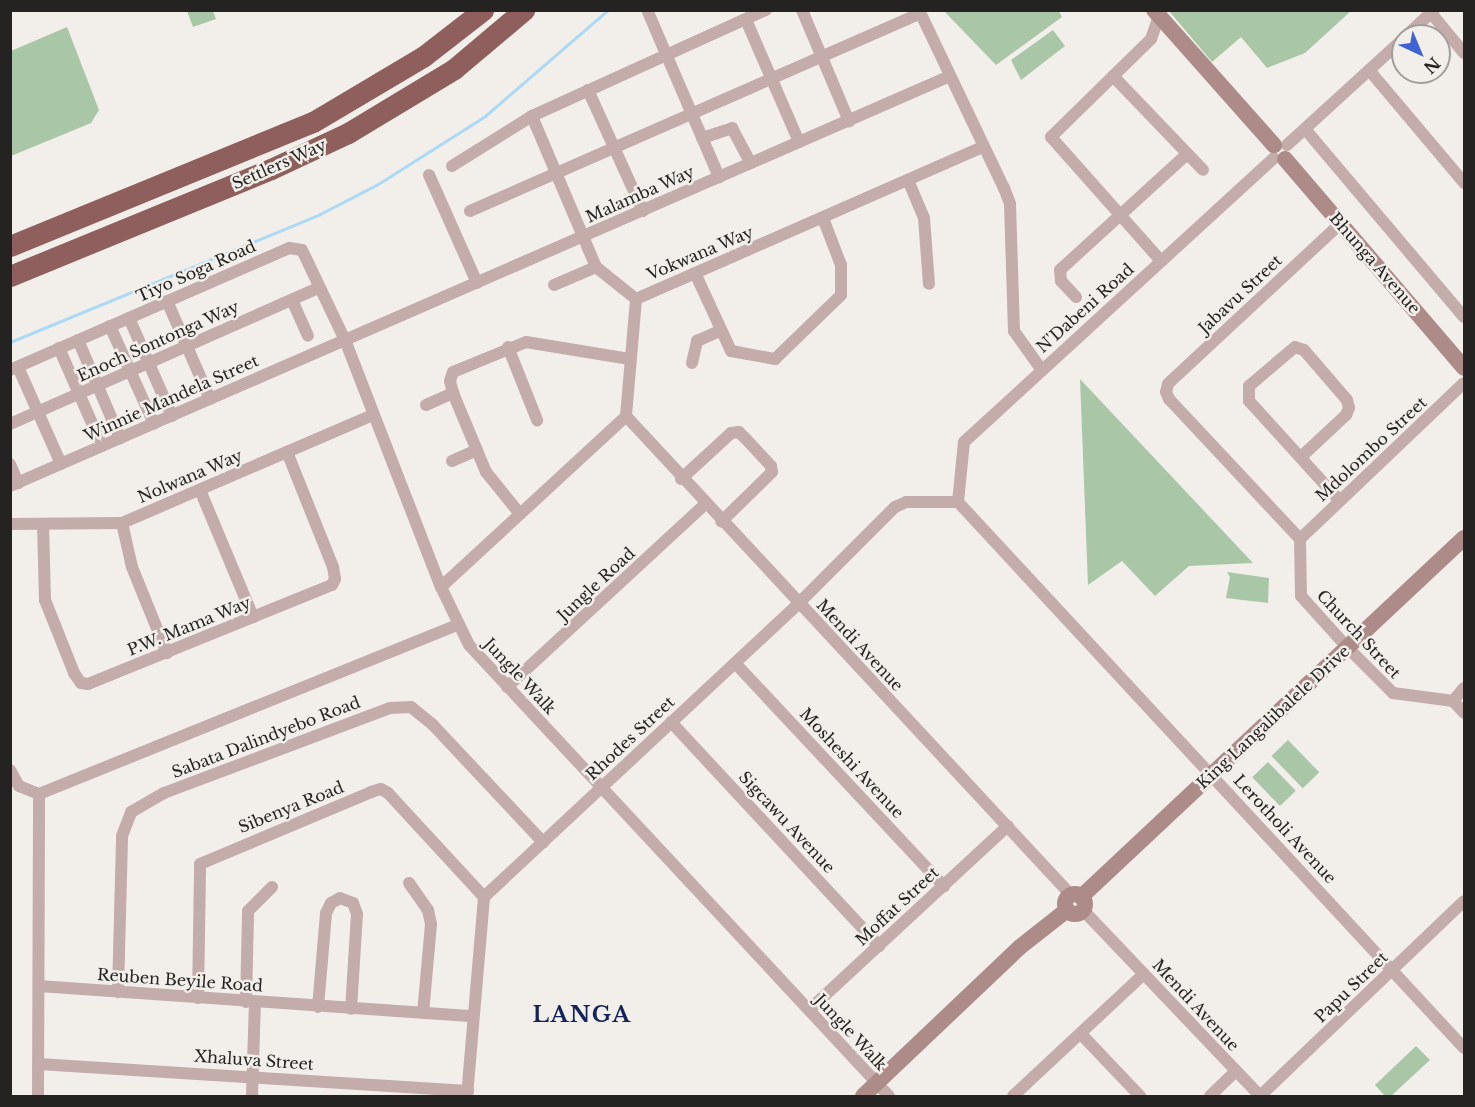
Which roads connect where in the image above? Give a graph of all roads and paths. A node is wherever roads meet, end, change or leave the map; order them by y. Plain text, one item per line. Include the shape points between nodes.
1 (483, 10) edge
2 (524, 10) edge
3 (766, 10) edge
4 (802, 10) edge
5 (648, 12) dead end
6 (920, 12) edge
7 (1432, 12) edge
8 (1157, 13) edge
9 (746, 20) junction
10 (1419, 24) edge
11 (1391, 49) edge
12 (1464, 53) edge
13 (667, 55) junction
14 (822, 56) junction
15 (1369, 70) junction
16 (1113, 75) junction
17 (948, 77) junction
18 (771, 79) junction
19 (588, 90) junction
20 (692, 114) junction
21 (532, 116) junction
22 (849, 121) junction
23 (1305, 129) junction
24 (702, 138) junction
25 (799, 142) junction
26 (615, 147) junction
27 (983, 147) junction
28 (1280, 152) junction
29 (1186, 155) junction
30 (751, 163) junction
31 (453, 166) dead end
32 (1203, 170) dead end
33 (556, 173) junction
34 (429, 175) dead end
35 (719, 177) junction
36 (908, 180) junction
37 (1464, 183) edge
38 (470, 211) dead end
39 (643, 211) junction
40 (1120, 215) junction
41 (824, 218) junction
42 (1341, 223) junction
43 (583, 237) junction
44 (10, 246) edge
45 (1161, 261) junction
46 (596, 267) junction
47 (695, 273) junction
48 (10, 276) edge
49 (477, 283) junction
50 (929, 284) dead end
51 (555, 285) dead end
52 (319, 288) junction
53 (1076, 297) dead end
54 (636, 299) junction
55 (292, 300) junction
56 (167, 301) junction
57 (129, 318) junction
58 (1464, 318) edge
59 (110, 326) junction
60 (719, 330) junction
61 (308, 336) dead end
62 (78, 340) junction
63 (345, 340) junction
64 (187, 346) junction
65 (508, 346) junction
66 (59, 348) junction
67 (630, 359) junction
68 (149, 363) junction
69 (692, 363) dead end
70 (14, 368) edge
71 (1464, 368) edge
72 (1041, 369) junction
73 (130, 371) junction
74 (1464, 383) edge
75 (98, 386) junction
76 (453, 393) junction
77 (79, 394) junction
78 (210, 399) junction
79 (426, 405) dead end
80 (38, 412) junction
81 (373, 415) junction
82 (172, 416) junction
83 (626, 416) junction
84 (537, 420) dead end
85 (10, 424) edge
86 (154, 424) junction
87 (120, 438) junction
88 (102, 446) junction
89 (477, 450) junction
90 (287, 452) junction
91 (1301, 457) junction
92 (452, 461) dead end
93 (10, 464) edge
94 (61, 464) junction
95 (681, 479) junction
96 (14, 484) edge
97 (200, 490) junction
98 (1340, 501) junction
99 (958, 502) junction
100 (705, 504) junction
101 (520, 514) junction
102 (722, 522) junction
103 (122, 523) junction
104 (10, 524) edge
105 (43, 524) junction
106 (1300, 538) junction
107 (1464, 538) edge
108 (441, 587) junction
109 (799, 603) junction
110 (253, 617) junction
111 (457, 625) junction
112 (1348, 648) junction
113 (166, 653) junction
114 (735, 663) junction
115 (507, 687) junction
116 (1464, 688) edge
117 (1453, 700) junction
118 (1464, 713) edge
119 (672, 722) junction
120 (10, 770) edge
121 (1211, 775) junction
122 (13, 785) edge
123 (601, 788) junction
124 (39, 794) junction
125 (1008, 826) junction
126 (543, 842) junction
127 (410, 883) dead end
128 (944, 886) junction
129 (272, 887) dead end
130 (484, 897) junction
131 (1464, 902) edge
132 (1076, 903) junction
133 (879, 946) junction
134 (1393, 970) junction
135 (1144, 974) junction
136 (39, 986) junction
137 (118, 992) junction
138 (198, 998) junction
139 (251, 1002) junction
140 (318, 1006) junction
141 (351, 1009) junction
142 (809, 1010) junction
143 (423, 1013) junction
144 (473, 1016) junction
145 (1081, 1034) junction
146 (1464, 1047) edge
147 (39, 1064) junction
148 (1236, 1071) junction
149 (253, 1076) junction
150 (877, 1084) junction
151 (468, 1094) edge
152 (1017, 1095) edge
153 (39, 1096) edge
154 (252, 1096) edge
155 (863, 1096) edge
156 (889, 1096) edge
157 (1140, 1096) edge
158 (1210, 1096) edge
159 (1260, 1096) edge

1 - 44 highway, Settlers Way via 424,57 313,122
2 - 48 highway, Settlers Way via 454,69 357,128 271,169
3 - 9 street
4 - 14 street
5 - 13 street
6 - 14 street
6 - 17 street
7 - 10 street, N'Dabeni Road
7 - 12 street
8 - 16 street via 1154,36
8 - 28 street, Bhunga Avenue
9 - 13 street
9 - 18 street
11 - 15 street, N'Dabeni Road
13 - 19 street
13 - 20 street
14 - 18 street
14 - 22 street
15 - 23 street, N'Dabeni Road
15 - 37 street
16 - 29 street
16 - 40 street via 1052,137
17 - 22 street, Malamba Way
17 - 27 street
18 - 20 street
18 - 25 street
19 - 21 street
19 - 26 street
20 - 24 street
20 - 26 street
21 - 31 street
21 - 33 street
22 - 25 street, Malamba Way
23 - 28 street, N'Dabeni Road
23 - 58 street, Bhunga Avenue
24 - 30 street via 726,128 735,130
24 - 35 street
25 - 30 street, Malamba Way
26 - 33 street
26 - 39 street
27 - 36 street, Vokwana Way
27 - 72 street via 1010,204 1014,331
28 - 42 street, Bhunga Avenue
28 - 45 street, N'Dabeni Road
29 - 32 street
29 - 40 street
30 - 35 street, Malamba Way
33 - 38 street
33 - 43 street
34 - 49 street
35 - 39 street, Malamba Way
36 - 41 street, Vokwana Way
36 - 50 street via 924,218
39 - 43 street, Malamba Way
40 - 45 street
40 - 53 street via 1060,270 1061,281
41 - 47 street, Vokwana Way
41 - 60 street via 841,265 840,299 775,359 735,353
42 - 71 street, Bhunga Avenue
42 - 106 street, Jabavu Street via 1168,384 1166,392
43 - 46 street
43 - 49 street, Malamba Way
45 - 72 street, N'Dabeni Road
46 - 51 street
46 - 54 street
47 - 54 street, Vokwana Way
47 - 60 street
49 - 63 street, Malamba Way
52 - 55 street, Enoch Sontonga Way
52 - 56 street, Tiyo Soga Road via 302,249 293,246
52 - 63 street, Tiyo Soga Road
54 - 67 street, Vokwana Way
55 - 61 street
55 - 64 street, Enoch Sontonga Way
56 - 57 street, Tiyo Soga Road
56 - 64 street
57 - 59 street, Tiyo Soga Road
57 - 68 street
59 - 62 street, Tiyo Soga Road
59 - 73 street
60 - 69 street via 697,341
62 - 66 street, Tiyo Soga Road
62 - 75 street
63 - 78 street, Winnie Mandela Street
63 - 81 street
64 - 68 street, Enoch Sontonga Way
64 - 78 street
65 - 67 street via 532,342
65 - 76 street via 453,372
65 - 84 street
66 - 70 street, Tiyo Soga Road
66 - 77 street
67 - 83 street, Vokwana Way
68 - 73 street, Enoch Sontonga Way
68 - 82 street
70 - 80 street
72 - 99 street, N'Dabeni Road via 964,442
73 - 75 street, Enoch Sontonga Way
73 - 86 street
74 - 98 street, Mdolombo Street
75 - 77 street, Enoch Sontonga Way
75 - 87 street
76 - 79 street
76 - 89 street
77 - 80 street, Enoch Sontonga Way
77 - 88 street
78 - 82 street, Winnie Mandela Street
80 - 85 street, Enoch Sontonga Way
80 - 94 street
81 - 90 street, Nolwana Way
81 - 108 street
82 - 86 street, Winnie Mandela Street
83 - 95 street, Mendi Avenue
83 - 101 street
86 - 87 street, Winnie Mandela Street
87 - 88 street, Winnie Mandela Street
88 - 94 street, Winnie Mandela Street
89 - 92 street
89 - 101 street via 489,479
90 - 97 street, Nolwana Way
90 - 110 street, P.W. Mama Way via 335,579 329,587
91 - 91 street via 1251,405 1247,392 1285,352 1295,347 1305,350 1347,400 1348,408 1346,416
91 - 98 street
93 - 96 street
94 - 96 street, Winnie Mandela Street
95 - 100 street, Mendi Avenue
95 - 102 street via 731,433 739,432 745,438 772,472
97 - 103 street, Nolwana Way
97 - 110 street
98 - 106 street, Mdolombo Street
99 - 109 street, Rhodes Street via 906,502 895,507
99 - 121 street, Lerotholi Avenue
100 - 102 street, Mendi Avenue
100 - 115 street, Jungle Road
101 - 108 street
102 - 109 street, Mendi Avenue
103 - 105 street, Nolwana Way
103 - 113 street via 132,567
104 - 105 street, Nolwana Way
105 - 113 street, P.W. Mama Way via 45,600 79,682 88,684
106 - 112 street, Church Street via 1301,596
107 - 112 street, King Langalibalele Drive
108 - 111 street
109 - 114 street, Rhodes Street
109 - 125 street, Mendi Avenue
110 - 113 street, P.W. Mama Way
111 - 115 street, Jungle Walk via 469,645
111 - 124 street
112 - 117 street, Church Street via 1394,693
112 - 121 street, King Langalibalele Drive
114 - 119 street, Rhodes Street
114 - 128 street, Mosheshi Avenue
115 - 123 street, Jungle Walk
116 - 117 street
117 - 118 street
119 - 123 street, Rhodes Street
119 - 133 street, Sigcawu Avenue
120 - 122 street
121 - 132 street, King Langalibalele Drive
121 - 134 street, Lerotholi Avenue
122 - 124 street
123 - 126 street, Rhodes Street
123 - 142 street, Jungle Walk
124 - 136 street
125 - 128 street, Moffat Street
125 - 132 street, Mendi Avenue
126 - 130 street, Rhodes Street
126 - 137 street, Sabata Dalindyebo Road via 433,725 411,707 390,708 164,793 131,812 122,836
127 - 143 street via 428,910 431,924
128 - 133 street, Moffat Street
129 - 139 street via 248,911
130 - 138 street, Sibenya Road via 388,793 381,789 371,792 200,864
130 - 144 street
131 - 134 street, Papu Street
132 - 135 street, Mendi Avenue
132 - 150 street, King Langalibalele Drive via 1011,955
133 - 142 street, Moffat Street
134 - 146 street, Lerotholi Avenue
134 - 159 street, Papu Street
135 - 145 street
135 - 148 street, Mendi Avenue
136 - 137 street, Reuben Beyile Road
136 - 147 street
137 - 138 street, Reuben Beyile Road
138 - 139 street, Reuben Beyile Road
139 - 140 street, Reuben Beyile Road
139 - 149 street
140 - 141 street, Reuben Beyile Road
140 - 141 street via 326,913 330,903 340,898 353,903 357,914
141 - 143 street, Reuben Beyile Road
142 - 150 street, Jungle Walk
143 - 144 street, Reuben Beyile Road
144 - 151 street
145 - 152 street
145 - 157 street
147 - 149 street, Xhaluva Street
147 - 153 street
148 - 158 street
148 - 159 street, Mendi Avenue
149 - 151 street, Xhaluva Street
149 - 154 street
150 - 155 street, King Langalibalele Drive
150 - 156 street, Jungle Walk

